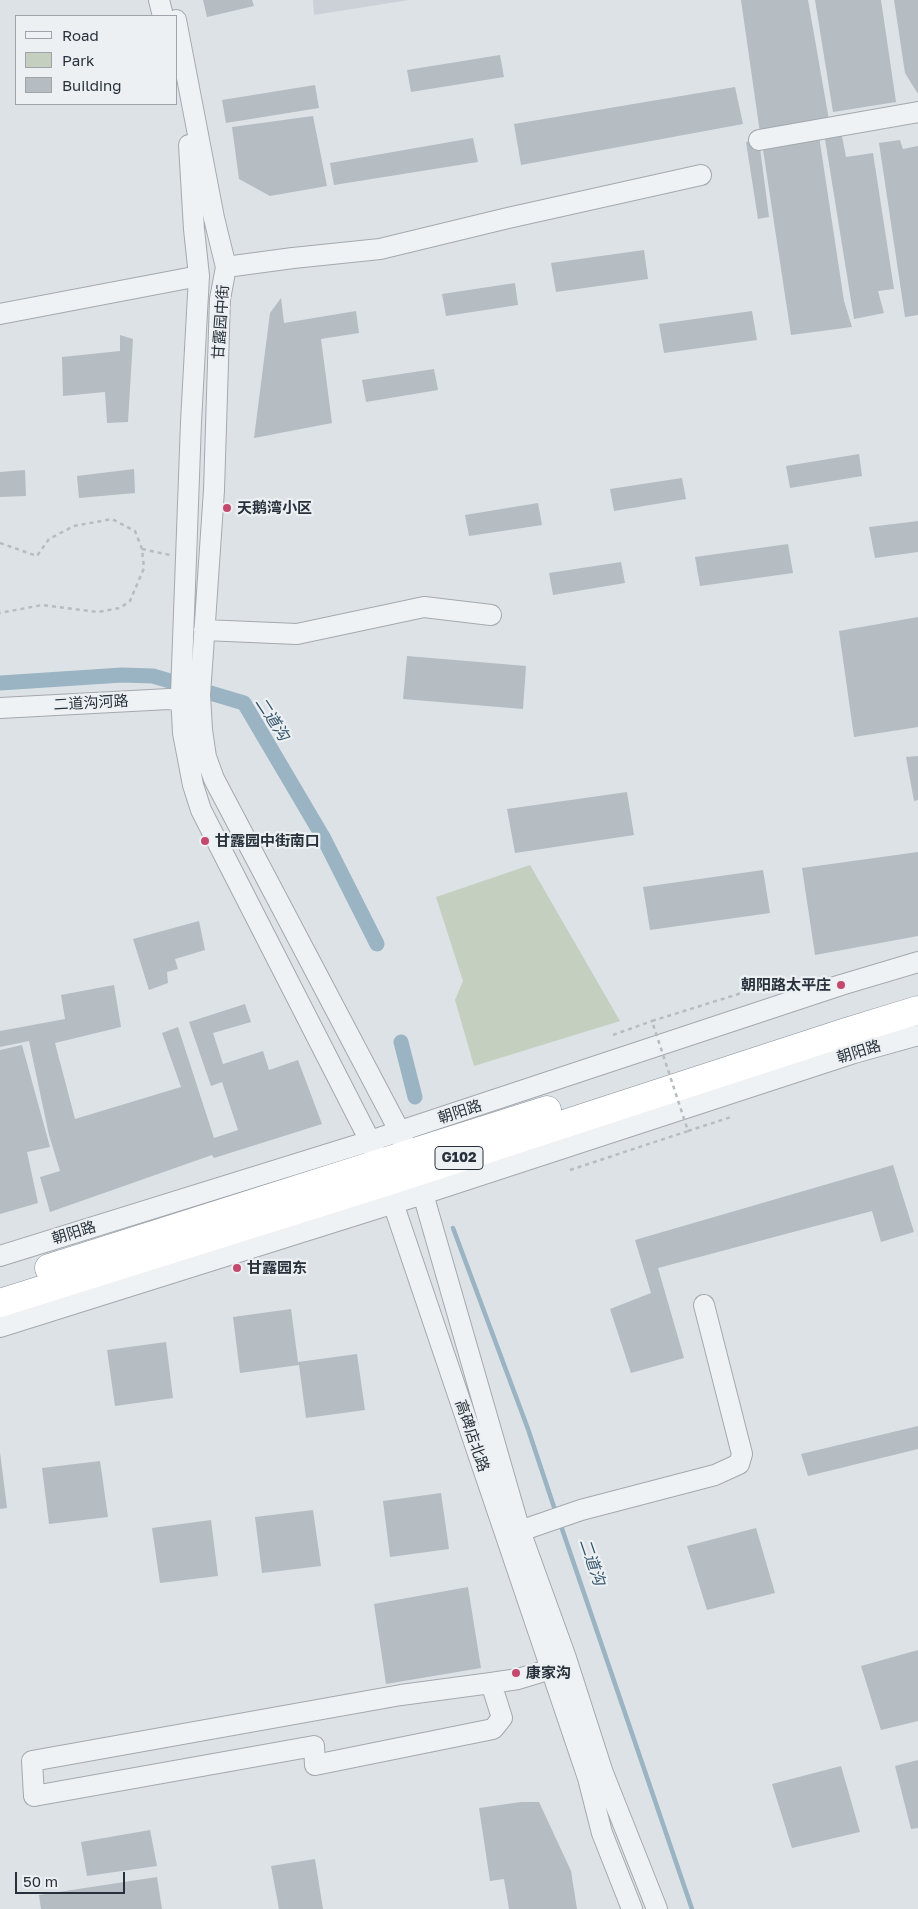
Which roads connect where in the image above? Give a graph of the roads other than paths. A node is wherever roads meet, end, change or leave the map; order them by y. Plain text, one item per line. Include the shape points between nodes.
1 (159, 0) edge
2 (173, 0) edge
3 (163, 15) edge
4 (176, 15) edge
5 (178, 29) edge
6 (178, 92) edge
7 (918, 112) edge
8 (759, 140) dead end
9 (701, 175) dead end
10 (226, 267) junction
11 (199, 276) junction
12 (0, 314) edge
13 (491, 615) dead end
14 (204, 630) junction
15 (188, 697) junction
16 (0, 708) edge
17 (918, 962) edge
18 (918, 995) edge
19 (918, 1010) edge
20 (918, 1035) edge
21 (411, 1163) junction
22 (382, 1172) junction
23 (0, 1256) edge
24 (0, 1283) edge
25 (0, 1303) edge
26 (704, 1305) dead end
27 (0, 1327) edge
28 (528, 1529) junction
29 (558, 1664) junction
30 (491, 1683) junction
31 (632, 1909) edge
32 (657, 1909) edge

1 - 3 street
2 - 4 street, 甘露园中街
5 - 10 street, 甘露园中街
6 - 11 street, 甘露园中街 via 189,145
7 - 8 street
9 - 10 street via 380,249
10 - 14 street, 甘露园中街 via 220,299 214,490
11 - 12 street
11 - 15 street, 甘露园中街 via 183,628
13 - 14 street via 424,607 297,634
14 - 15 street, 甘露园中街
15 - 16 street, 二道沟河路
15 - 21 street, 高碑店北路 via 202,730 206,757 214,779
15 - 22 street, 高碑店北路 via 183,733 201,810
17 - 21 street, 朝阳路 via 841,985
18 - 21 highway, 朝阳路 / G102
19 - 21 highway, 朝阳路 / G102
20 - 21 street, 朝阳路
21 - 22 highway, 朝阳路 / G102
21 - 22 street, 朝阳路
21 - 28 street, 高碑店北路
22 - 23 street, 朝阳路
22 - 24 highway, 朝阳路 / G102
22 - 25 highway, 朝阳路 / G102
22 - 27 street, 朝阳路
22 - 29 street, 高碑店北路
26 - 28 street via 742,1454 739,1464 715,1475 581,1510
28 - 29 street, 高碑店北路
29 - 30 street via 518,1680
29 - 31 street via 602,1834
29 - 32 street
30 - 30 street via 392,1697 32,1761 34,1796 314,1746 315,1765 493,1729 502,1718

